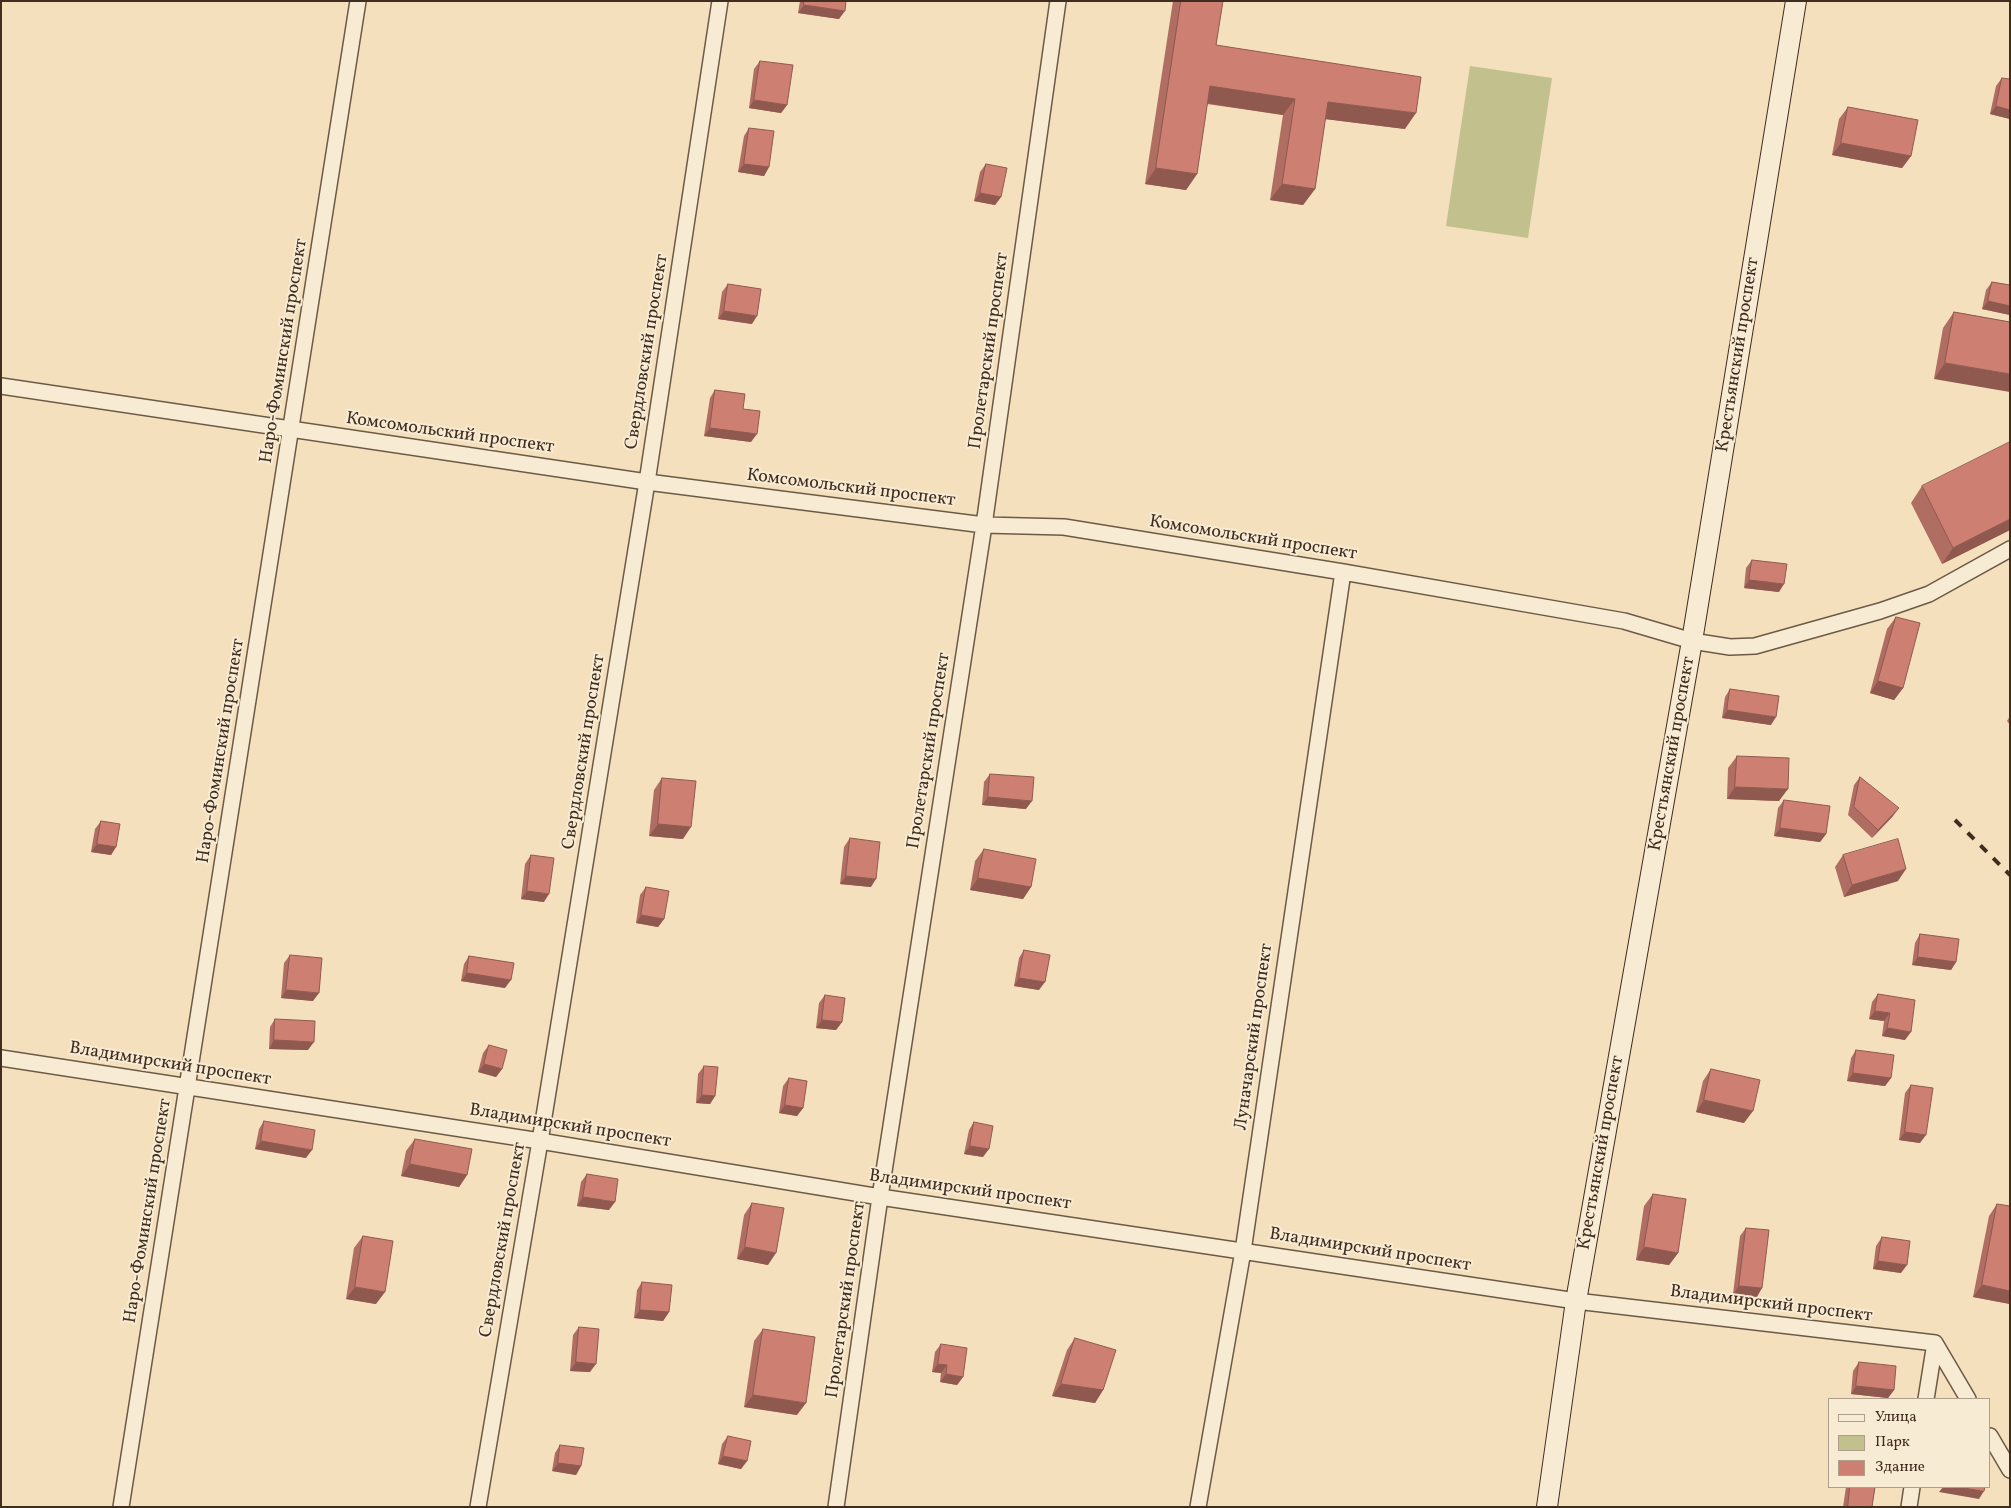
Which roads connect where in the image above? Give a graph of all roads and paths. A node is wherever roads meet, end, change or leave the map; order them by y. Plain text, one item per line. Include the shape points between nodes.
1 (358, 1) edge
2 (720, 1) edge
3 (1058, 1) edge
4 (1796, 1) edge
5 (1, 386) edge
6 (292, 430) junction
7 (647, 482) junction
8 (984, 525) junction
9 (2010, 549) edge
10 (1342, 572) junction
11 (1692, 641) junction
12 (1, 1058) edge
13 (188, 1088) junction
14 (540, 1141) junction
15 (880, 1197) junction
16 (1243, 1251) junction
17 (1576, 1301) junction
18 (1935, 1343) junction
19 (1926, 1398) edge
20 (1967, 1398) edge
21 (1991, 1438) edge
22 (2010, 1470) edge
23 (1912, 1488) edge
24 (121, 1507) edge
25 (478, 1507) edge
26 (836, 1507) edge
27 (1198, 1507) edge
28 (1547, 1507) edge
29 (1909, 1507) edge

1 - 6 street, Наро-Фоминский проспект
2 - 7 street, Свердловский проспект
3 - 8 street, Пролетарский проспект
4 - 11 street, Крестьянский проспект
5 - 6 street, Комсомольский проспект
6 - 7 street, Комсомольский проспект
6 - 13 street, Наро-Фоминский проспект
7 - 8 street, Комсомольский проспект
7 - 14 street, Свердловский проспект
8 - 10 street, Комсомольский проспект via 1064,527
8 - 15 street, Пролетарский проспект
9 - 11 street, Комсомольский проспект via 1929,594 1847,621 1755,646 1730,647
10 - 11 street, Комсомольский проспект via 1624,621
10 - 16 street, Луначарский проспект
11 - 17 street, Крестьянский проспект
12 - 13 street, Владимирский проспект
13 - 14 street, Владимирский проспект
13 - 24 street, Наро-Фоминский проспект
14 - 15 street, Владимирский проспект
14 - 25 street, Свердловский проспект
15 - 16 street, Владимирский проспект
15 - 26 street, Пролетарский проспект
16 - 17 street, Владимирский проспект
16 - 27 street, Луначарский проспект
17 - 18 street, Владимирский проспект
17 - 28 street, Крестьянский проспект
18 - 19 street
18 - 20 street
21 - 22 street
23 - 29 street

